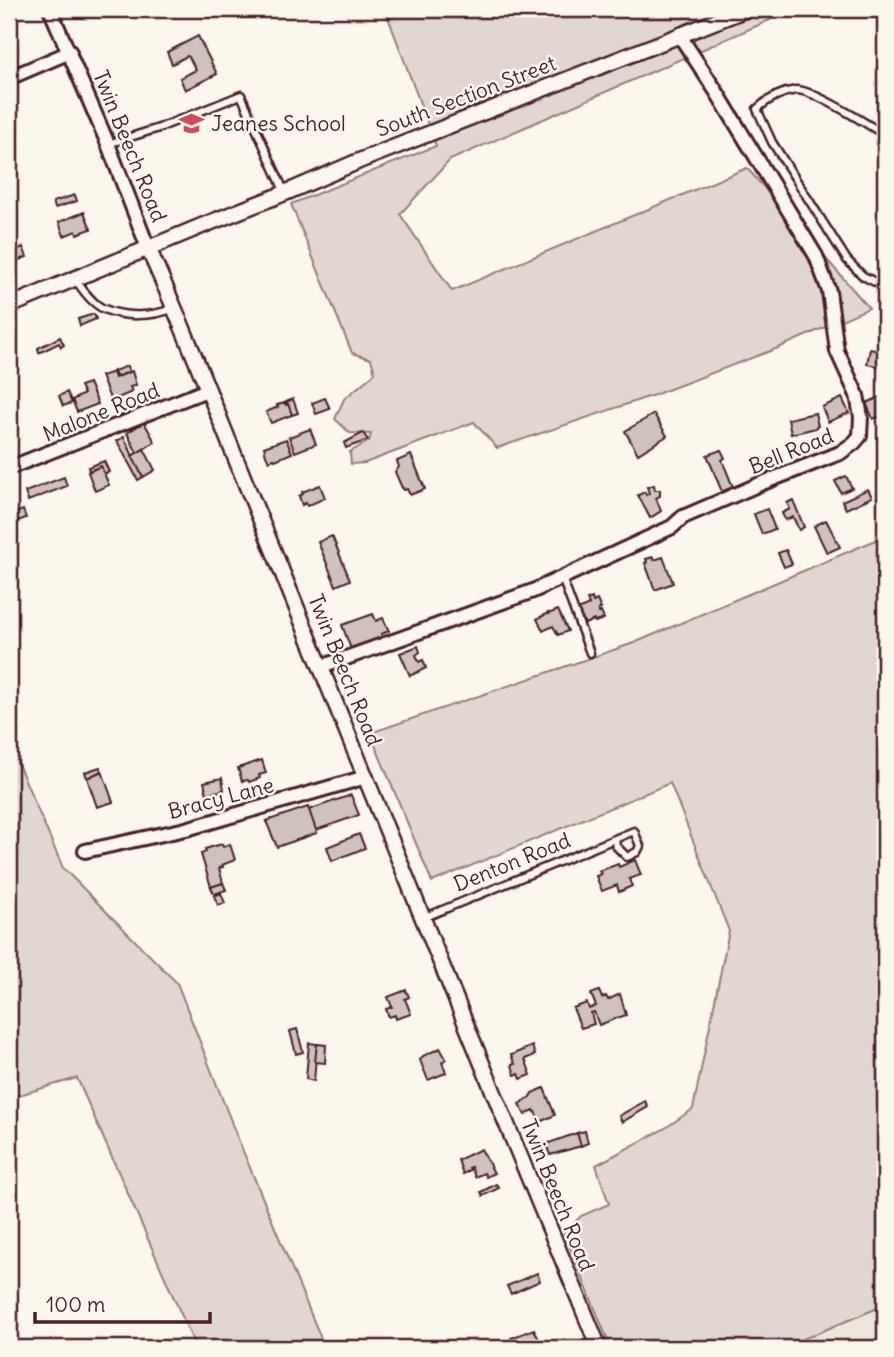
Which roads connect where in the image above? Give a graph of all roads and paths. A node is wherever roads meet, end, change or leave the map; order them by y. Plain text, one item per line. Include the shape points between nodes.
1 (50, 9) edge
2 (747, 9) edge
3 (680, 36) junction
4 (70, 52) junction
5 (9, 78) edge
6 (885, 135) edge
7 (108, 144) junction
8 (285, 193) junction
9 (148, 248) junction
10 (75, 279) junction
11 (885, 287) edge
12 (9, 306) edge
13 (175, 308) junction
14 (207, 390) junction
15 (9, 468) edge
16 (562, 578) junction
17 (590, 653) dead end
18 (321, 667) junction
19 (366, 777) junction
20 (615, 840) junction
21 (85, 851) dead end
22 (423, 918) junction
23 (599, 1348) edge

1 - 4 street, Twin Beech Road
2 - 3 street, South Section Street
3 - 8 street, South Section Street
3 - 16 street, Bell Road via 817,256 829,291 837,351 857,395 860,436 840,453 683,517 672,527
4 - 5 street
4 - 7 street, Twin Beech Road
6 - 11 lane via 799,90 768,99 757,109 772,142 846,260
7 - 8 lane via 241,95
7 - 9 street, Twin Beech Road
8 - 9 street, South Section Street
9 - 10 street, South Section Street
9 - 13 street, Twin Beech Road
10 - 12 street, South Section Street
10 - 13 lane via 102,307 121,314 146,315
13 - 14 street, Twin Beech Road
14 - 15 street, Malone Road
14 - 18 street, Twin Beech Road
16 - 17 lane
16 - 18 street, Bell Road
18 - 19 street, Twin Beech Road
19 - 21 street, Bracy Lane
19 - 22 street, Twin Beech Road
20 - 20 lane via 627,858 640,846 634,831
20 - 22 lane, Denton Road
22 - 23 street, Twin Beech Road

